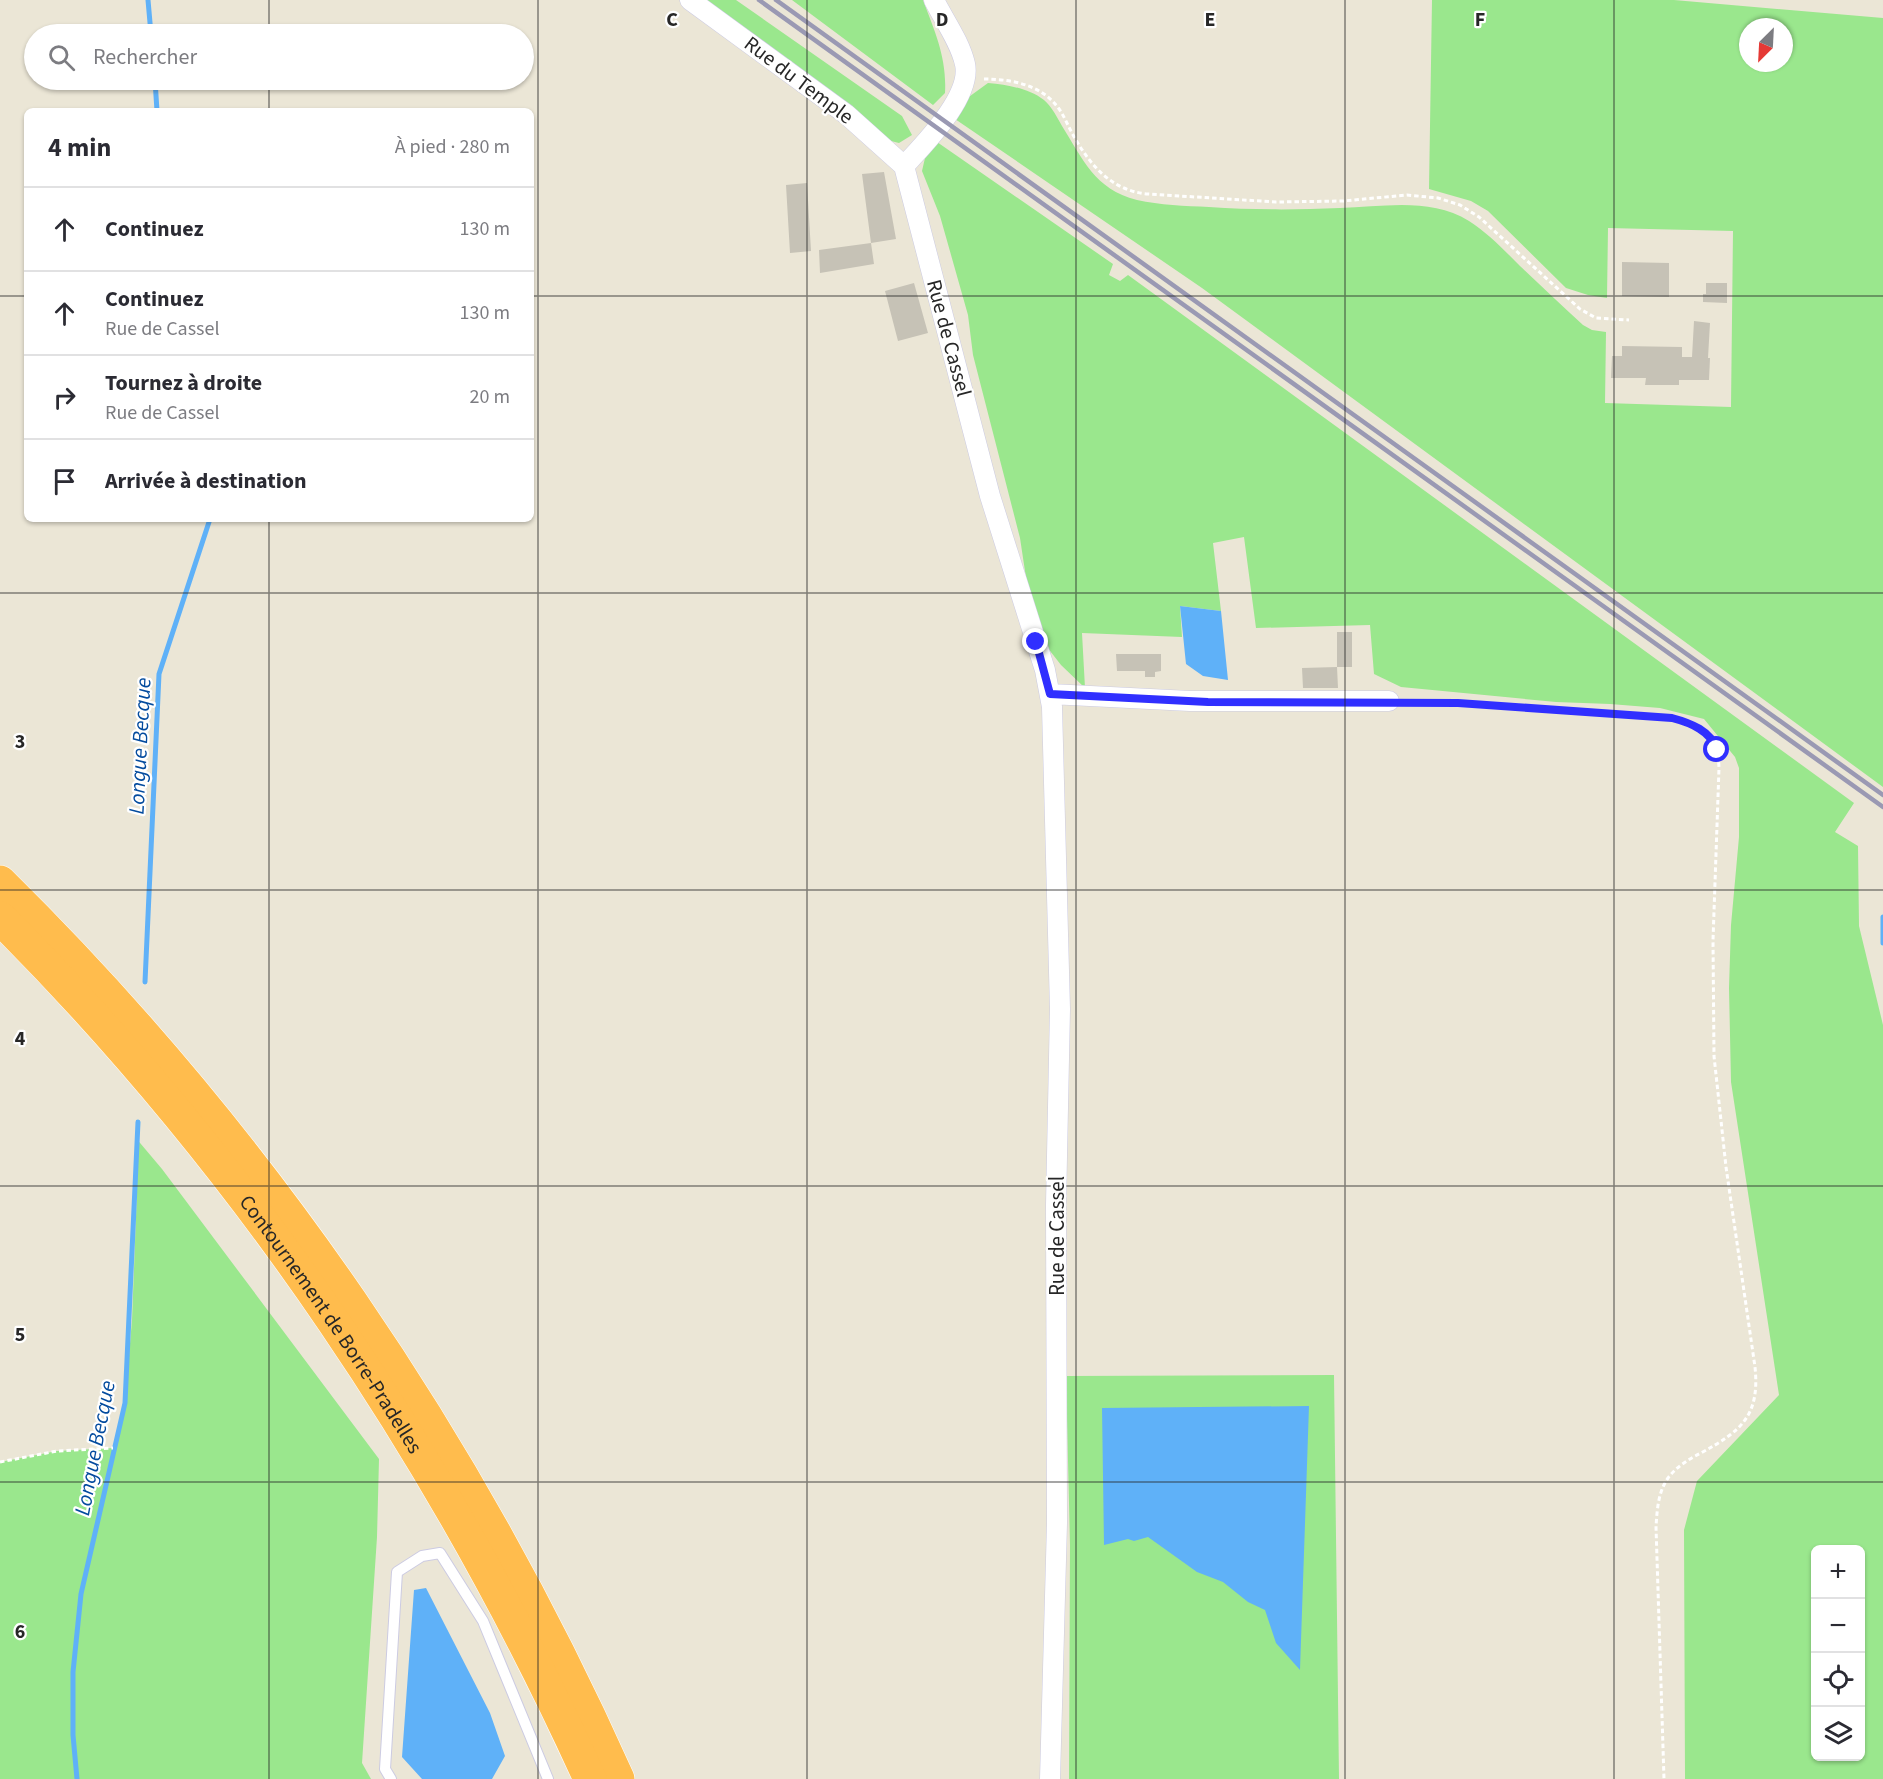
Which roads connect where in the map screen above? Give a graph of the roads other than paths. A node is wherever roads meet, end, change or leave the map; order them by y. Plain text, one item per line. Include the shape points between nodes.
1 (690, 0) edge
2 (934, 0) edge
3 (904, 166) junction
4 (1050, 694) junction
5 (1389, 701) road end
6 (0, 882) edge
7 (0, 918) edge
8 (391, 1779) edge
9 (548, 1779) edge
10 (590, 1779) edge
11 (618, 1779) edge
12 (1050, 1779) edge

1 - 3 street, Rue du Temple via 846,114
2 - 3 street via 962,56 965,79 943,120
3 - 4 street, Rue de Cassel via 990,496
4 - 5 street via 1208,702
4 - 12 street, Rue de Cassel via 1060,1009 1057,1522
6 - 11 highway via 102,988 193,1092 292,1218 359,1312 446,1448 503,1547 562,1659
7 - 10 highway, Contournement de Borre-Pradelles via 106,1030 195,1135 338,1327 414,1443 483,1563 547,1685
8 - 9 lane via 385,1769 398,1572 422,1556 440,1553 483,1621

